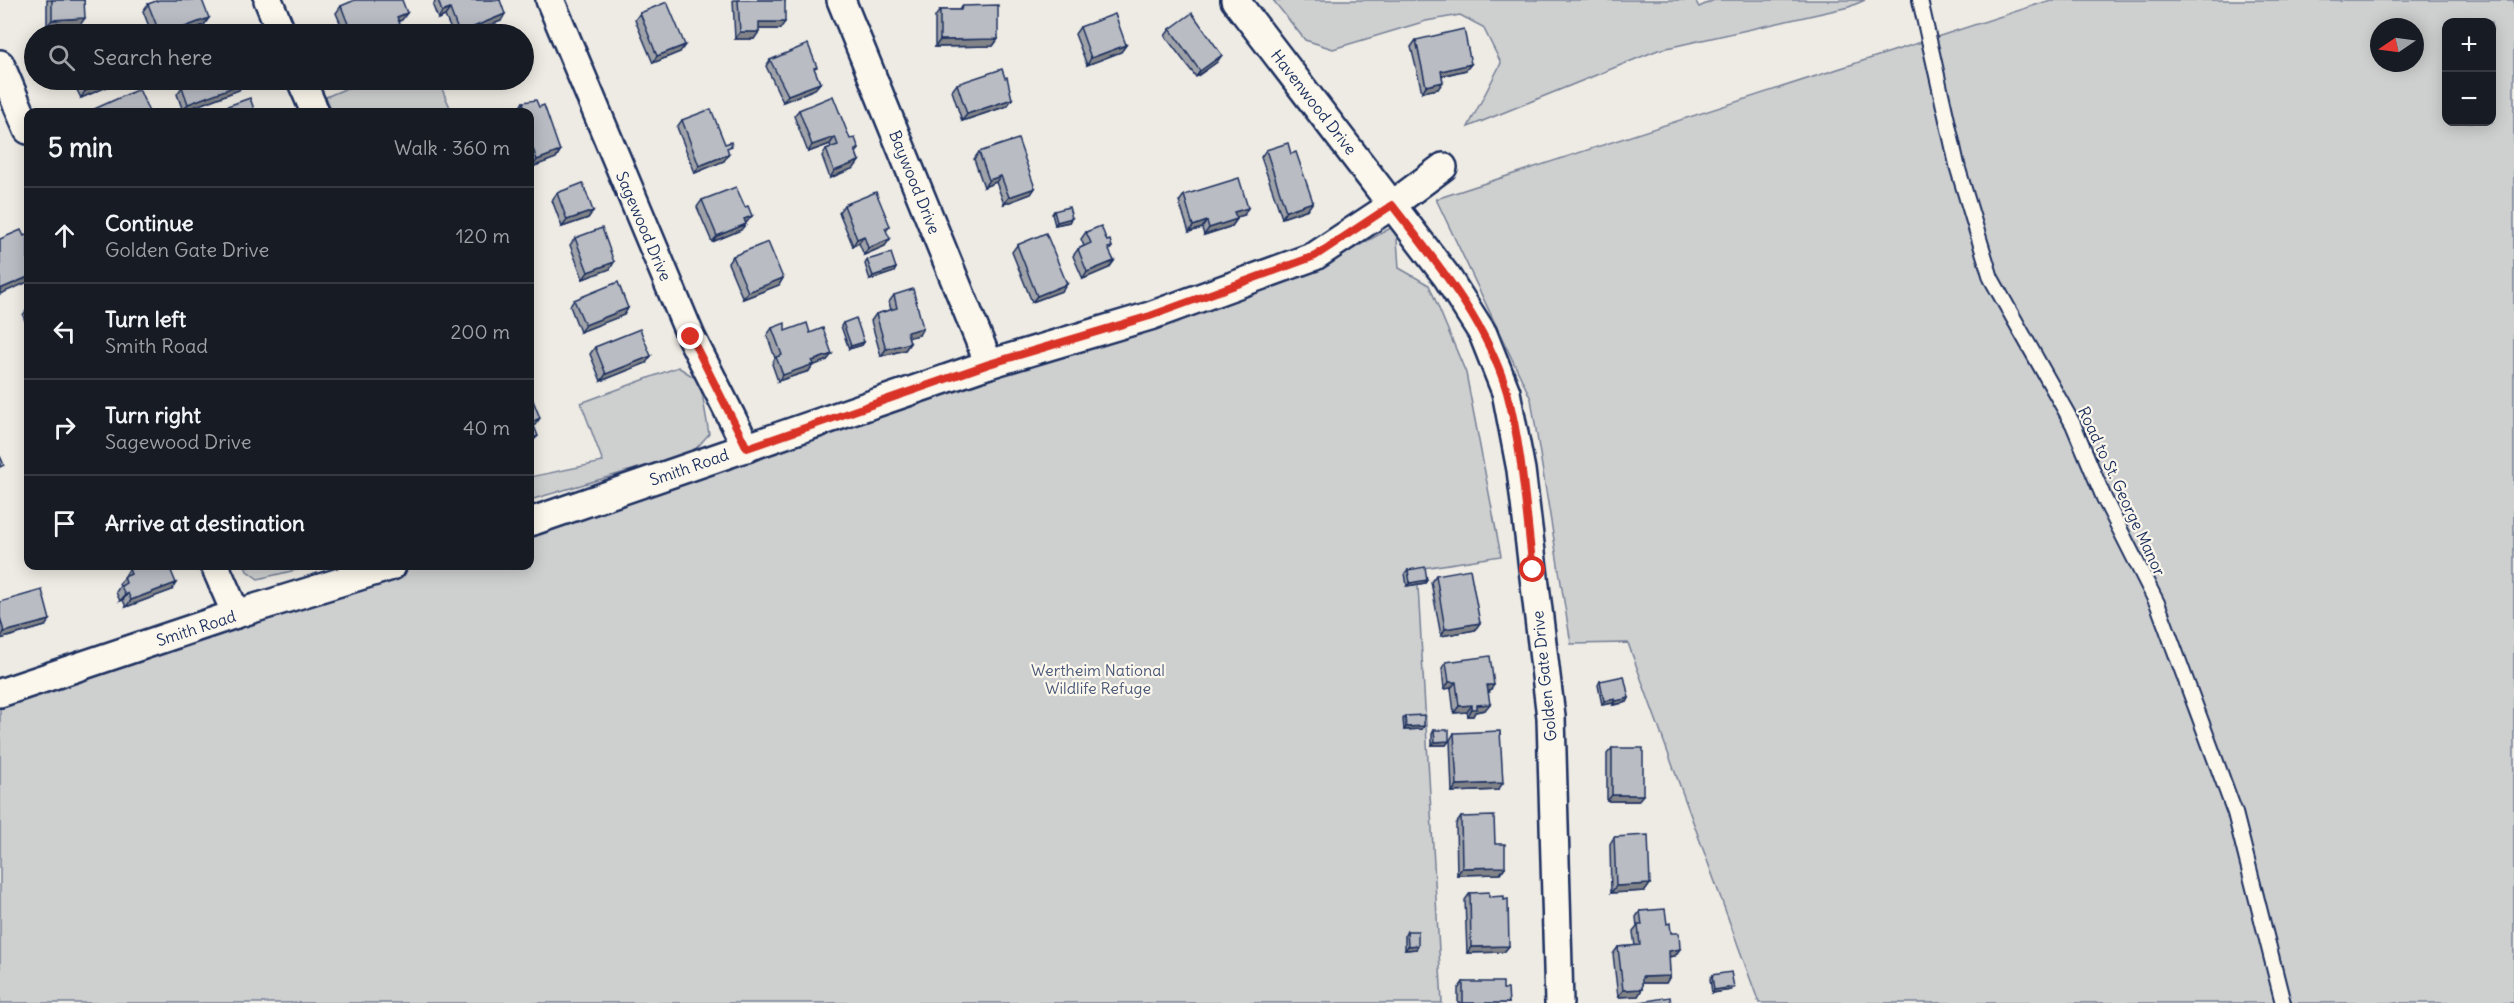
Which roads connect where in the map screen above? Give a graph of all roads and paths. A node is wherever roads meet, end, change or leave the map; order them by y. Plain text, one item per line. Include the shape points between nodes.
1 (268, 0) edge
2 (550, 0) edge
3 (841, 0) edge
4 (1235, 0) edge
5 (1920, 0) edge
6 (278, 24) edge
7 (0, 64) edge
8 (305, 90) edge
9 (313, 108) edge
10 (24, 121) edge
11 (1443, 167) dead end
12 (1392, 205) junction
13 (989, 364) junction
14 (747, 448) junction
15 (534, 521) edge
16 (217, 570) edge
17 (379, 570) edge
18 (236, 614) junction
19 (0, 693) edge
20 (1559, 1003) edge
21 (2283, 1003) edge

1 - 6 street
2 - 14 street, Sagewood Drive via 691,337
3 - 13 street, Baywood Drive
4 - 12 street, Havenwood Drive
5 - 21 lane, Road to St. George Manor via 1958,169 1991,278 2073,424 2104,498 2158,605 2235,813
7 - 10 street
8 - 9 street
11 - 12 street, Smith Road
12 - 13 street, Smith Road via 1315,256 1150,316
12 - 20 street, Golden Gate Drive via 1447,277 1483,334 1506,392 1521,470 1551,717
13 - 14 street, Smith Road
14 - 15 street, Smith Road
16 - 18 street
17 - 18 street, Smith Road
18 - 19 street, Smith Road

